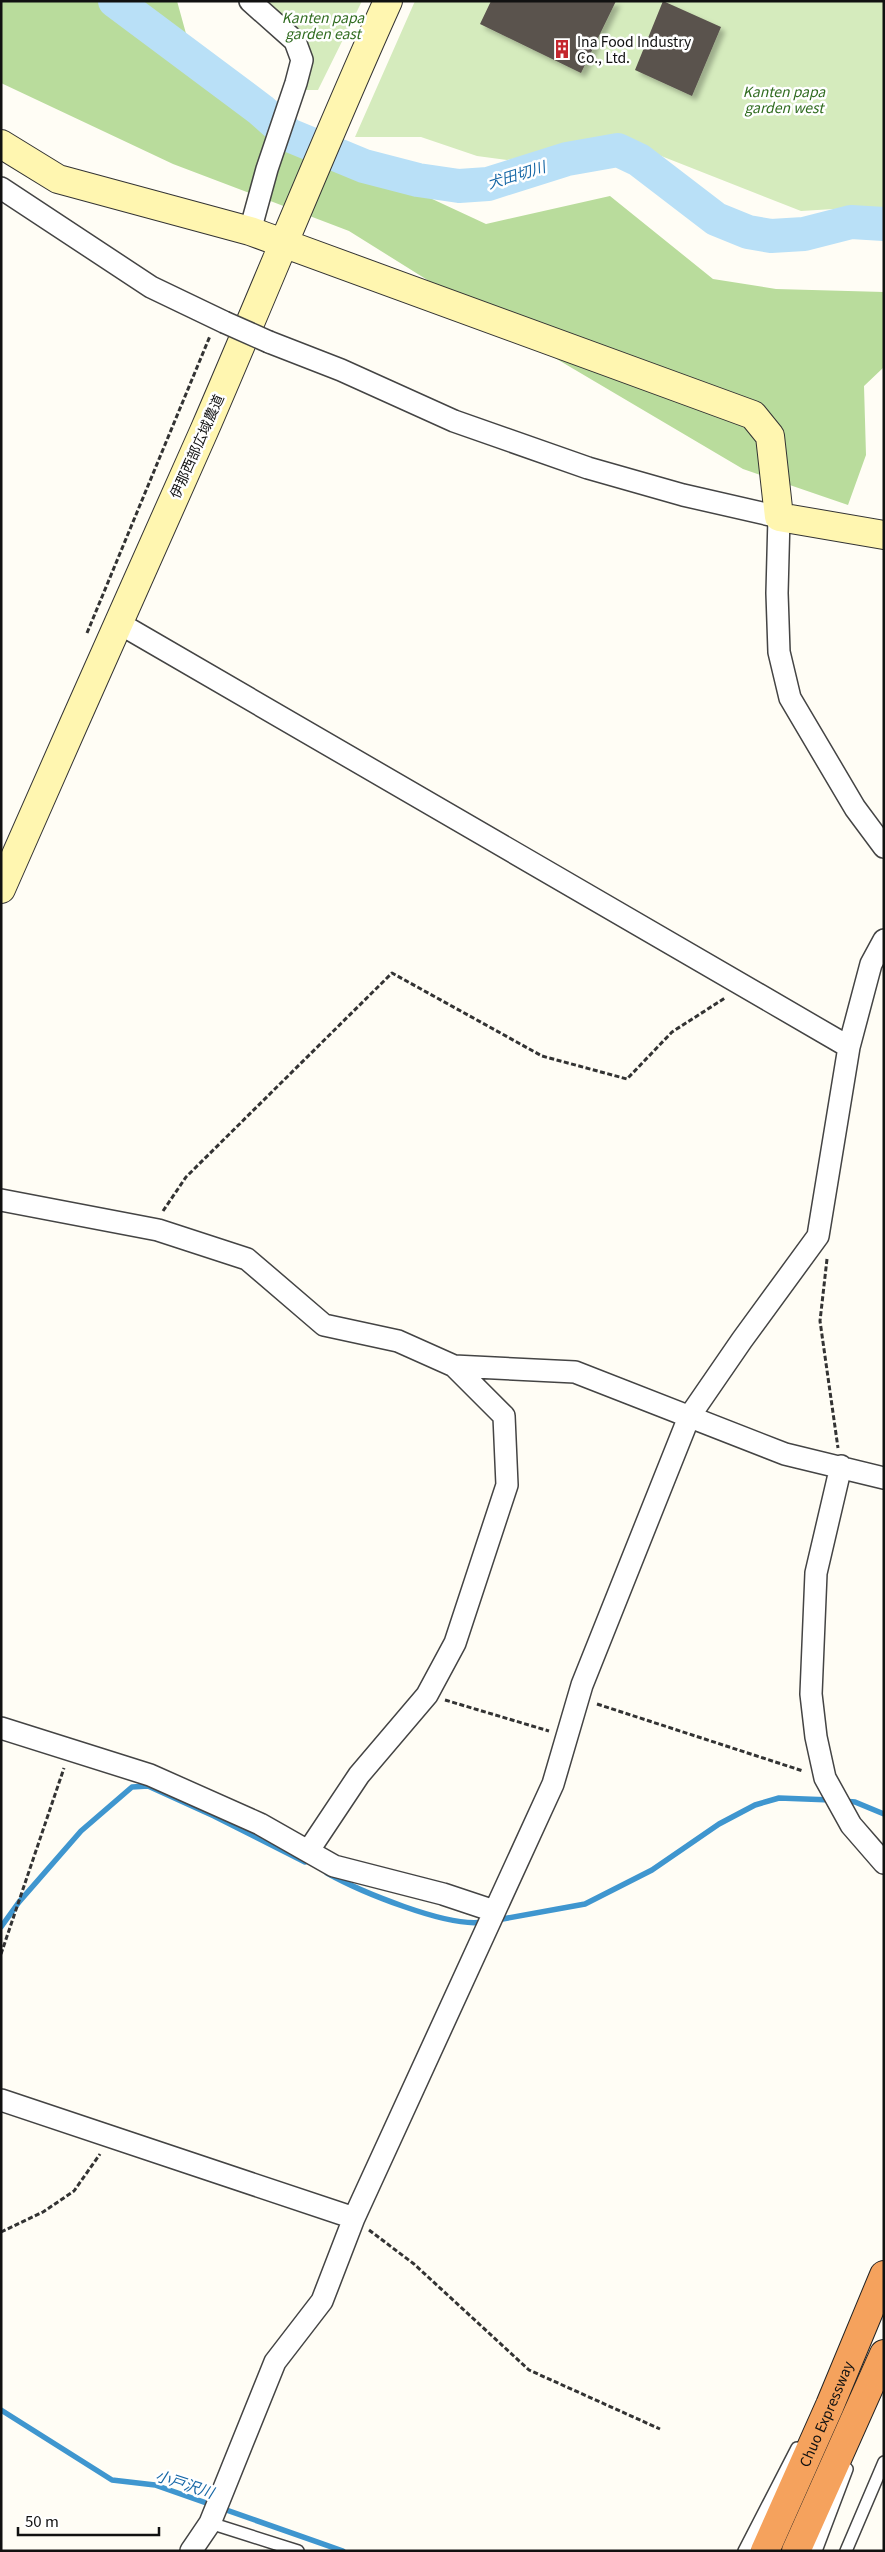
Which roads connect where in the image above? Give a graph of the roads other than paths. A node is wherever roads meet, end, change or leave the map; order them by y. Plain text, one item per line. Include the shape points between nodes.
1 (250, 1) edge
2 (388, 1) edge
3 (1, 144) edge
4 (1, 188) edge
5 (250, 231) junction
6 (283, 244) junction
7 (779, 517) junction
8 (884, 535) edge
9 (117, 622) junction
10 (884, 848) edge
11 (1, 889) edge
12 (884, 940) edge
13 (849, 1047) junction
14 (1, 1200) edge
15 (454, 1366) junction
16 (689, 1417) junction
17 (841, 1466) junction
18 (884, 1478) edge
19 (1, 1728) edge
20 (309, 1850) junction
21 (884, 1863) edge
22 (494, 1911) junction
23 (1, 2100) edge
24 (354, 2218) junction
25 (884, 2275) edge
26 (882, 2358) edge
27 (830, 2405) junction
28 (884, 2462) edge
29 (211, 2521) junction
30 (191, 2551) edge
31 (298, 2551) edge
32 (744, 2551) edge
33 (764, 2551) edge
34 (796, 2551) edge
35 (816, 2551) edge
36 (846, 2551) edge

1 - 5 street via 295,41 302,60
2 - 6 street, 伊那西部広域農道
3 - 5 street via 58,179
4 - 7 street, bridge via 151,287 221,321 454,421 588,468 683,495
5 - 6 street
6 - 7 street via 753,414 770,436
6 - 9 street, 伊那西部広域農道
7 - 8 street
7 - 10 street via 779,652 790,698 855,808
9 - 11 street, 伊那西部広域農道
9 - 13 street
12 - 13 street via 871,964
13 - 16 street via 818,1236
14 - 15 street via 152,1228 247,1259 324,1325 398,1341
15 - 16 street via 575,1372
15 - 20 street via 504,1416 507,1485 455,1644 427,1695 360,1775
16 - 17 street via 785,1454
16 - 22 street via 578,1698 553,1784
17 - 18 street
17 - 21 street via 816,1573 812,1694 816,1738 825,1778 851,1825
19 - 20 street via 150,1775 260,1824
20 - 22 street via 334,1866 443,1894
22 - 24 street
23 - 24 street
24 - 29 street via 322,2301 275,2362
25 - 27 highway, Chuo Expressway
26 - 34 highway, Chuo Expressway
26 - 35 lane via 870,2407
27 - 32 lane via 815,2411
27 - 33 highway, Chuo Expressway
28 - 36 lane
29 - 30 street
29 - 31 lane

